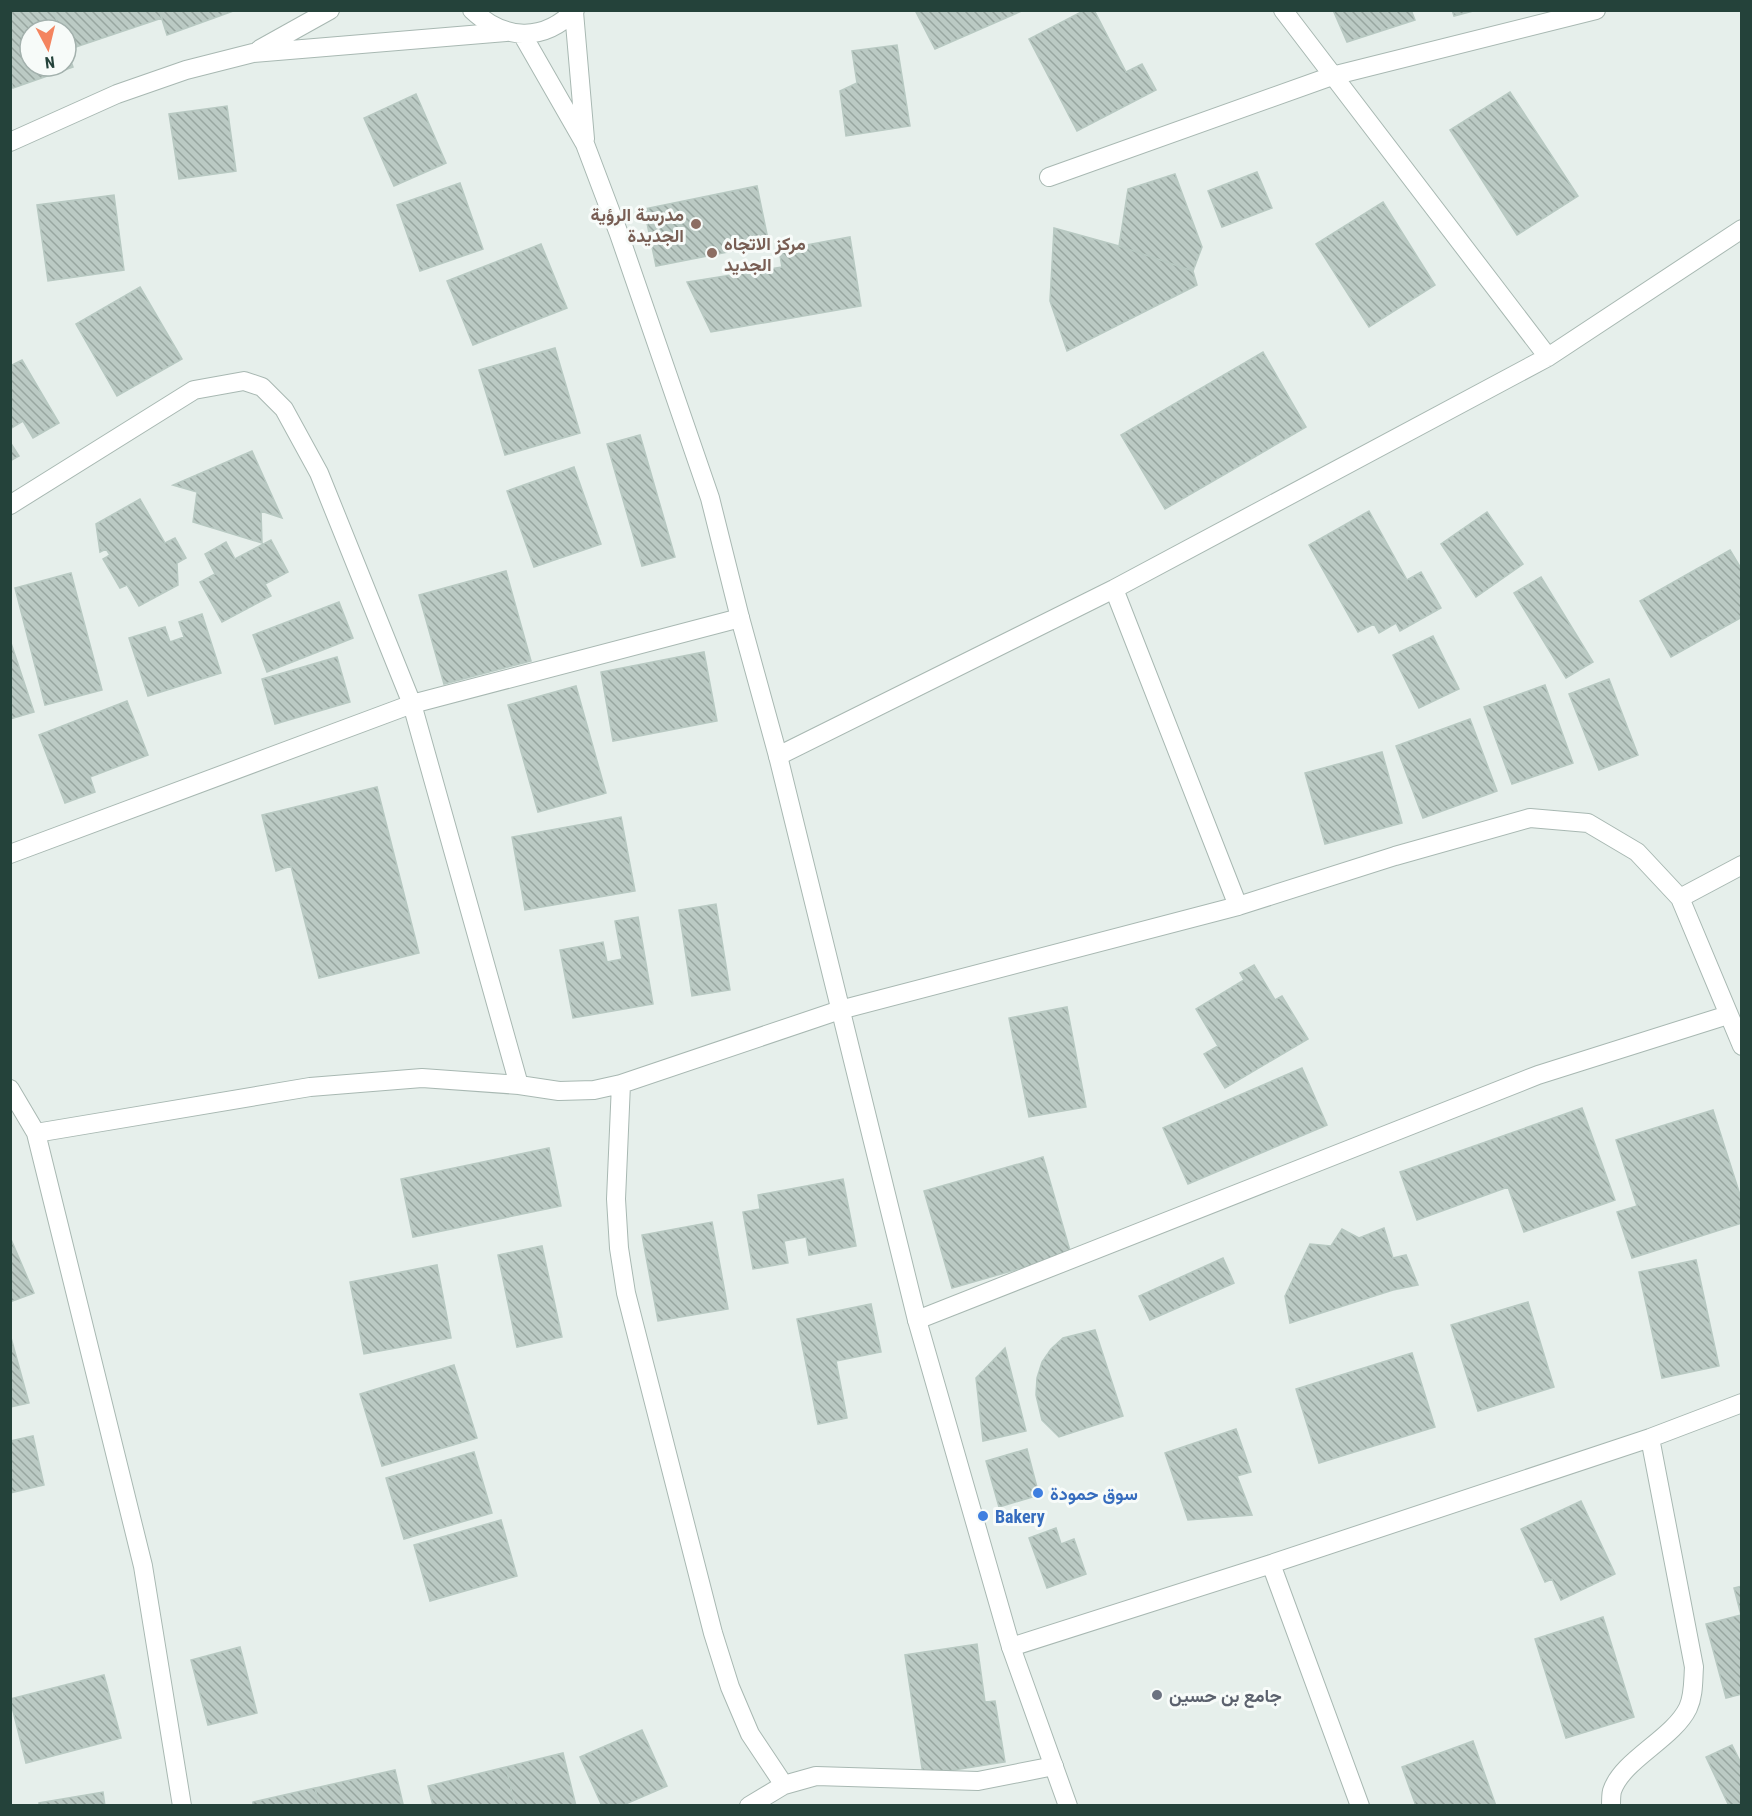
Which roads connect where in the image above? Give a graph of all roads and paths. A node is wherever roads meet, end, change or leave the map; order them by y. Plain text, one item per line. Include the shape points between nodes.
1 (330, 10) edge
2 (472, 10) edge
3 (1283, 10) edge
4 (1596, 10) edge
5 (574, 11) edge
6 (514, 33) junction
7 (253, 53) junction
8 (1332, 76) junction
9 (10, 142) edge
10 (585, 144) junction
11 (1049, 177) dead end
12 (1742, 229) edge
13 (1548, 357) junction
14 (10, 506) edge
15 (1114, 589) junction
16 (740, 618) junction
17 (412, 704) junction
18 (778, 756) junction
19 (10, 854) edge
20 (1742, 865) edge
21 (1680, 898) junction
22 (1238, 906) junction
23 (840, 1010) junction
24 (1728, 1015) junction
25 (1742, 1046) edge
26 (621, 1084) junction
27 (519, 1085) junction
28 (10, 1089) edge
29 (36, 1132) junction
30 (917, 1320) junction
31 (1742, 1403) edge
32 (1650, 1438) junction
33 (1271, 1564) junction
34 (1011, 1647) junction
35 (1054, 1766) junction
36 (784, 1785) junction
37 (182, 1806) edge
38 (749, 1806) edge
39 (1068, 1806) edge
40 (1360, 1806) edge
41 (1611, 1806) edge

1 - 7 street
2 - 6 street via 488,24
3 - 8 street
4 - 8 street
5 - 6 street via 559,25 541,32
5 - 10 street
6 - 7 street
6 - 10 street
7 - 9 street via 186,70 117,94
8 - 11 street
8 - 13 street
10 - 16 street via 710,498
12 - 13 street
13 - 15 street
14 - 17 street via 194,390 244,381 261,387 284,409 319,473
15 - 18 street
15 - 22 street
16 - 17 street
16 - 18 street
17 - 19 street
17 - 27 street
18 - 23 street
20 - 21 street
21 - 22 street via 1637,852 1588,823 1530,818
21 - 24 street
22 - 23 street
23 - 26 street
23 - 30 street
24 - 25 street
24 - 30 street via 1538,1075
26 - 27 street via 559,1091
26 - 36 street via 616,1199 626,1293 730,1687 750,1734
27 - 29 street via 422,1078 310,1088
28 - 29 street
29 - 37 street via 143,1566
30 - 34 street
31 - 32 street
32 - 33 street
32 - 41 street via 1694,1667 1693,1690 1688,1709 1676,1724 1621,1776 1612,1792
33 - 34 street
33 - 40 street
34 - 35 street
35 - 36 street via 978,1781 816,1776
35 - 39 street
36 - 38 street

